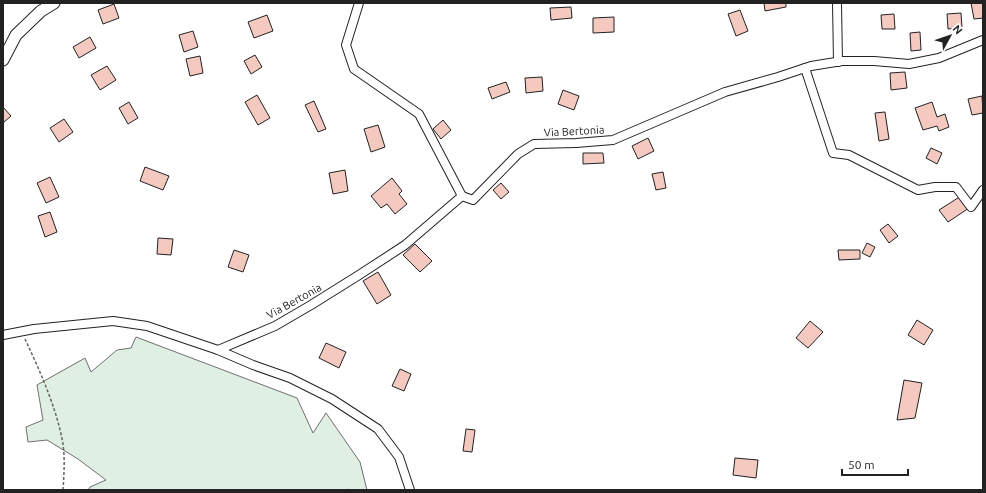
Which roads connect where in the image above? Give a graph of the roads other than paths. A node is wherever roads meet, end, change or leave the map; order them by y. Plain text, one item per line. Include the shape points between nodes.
1 (54, 3) edge
2 (358, 3) edge
3 (837, 3) edge
4 (40, 7) edge
5 (982, 41) edge
6 (3, 60) edge
7 (838, 62) junction
8 (805, 68) junction
9 (983, 190) edge
10 (462, 196) junction
11 (3, 335) edge
12 (218, 350) junction
13 (410, 490) edge

1 - 4 street
2 - 10 street via 346,45 354,69 419,114
3 - 7 street
4 - 6 street via 16,34
5 - 7 street, Via Bertonia via 939,58 909,64 874,61
7 - 8 street, Via Bertonia
8 - 9 street via 833,153 849,155 918,190 956,187 971,207
8 - 10 street, Via Bertonia via 725,92 613,140 534,144 518,154 473,200
10 - 12 street, Via Bertonia via 405,245 311,306 274,326
11 - 12 street via 34,329 113,321 147,326
12 - 13 street via 290,378 332,399 378,429 399,457

